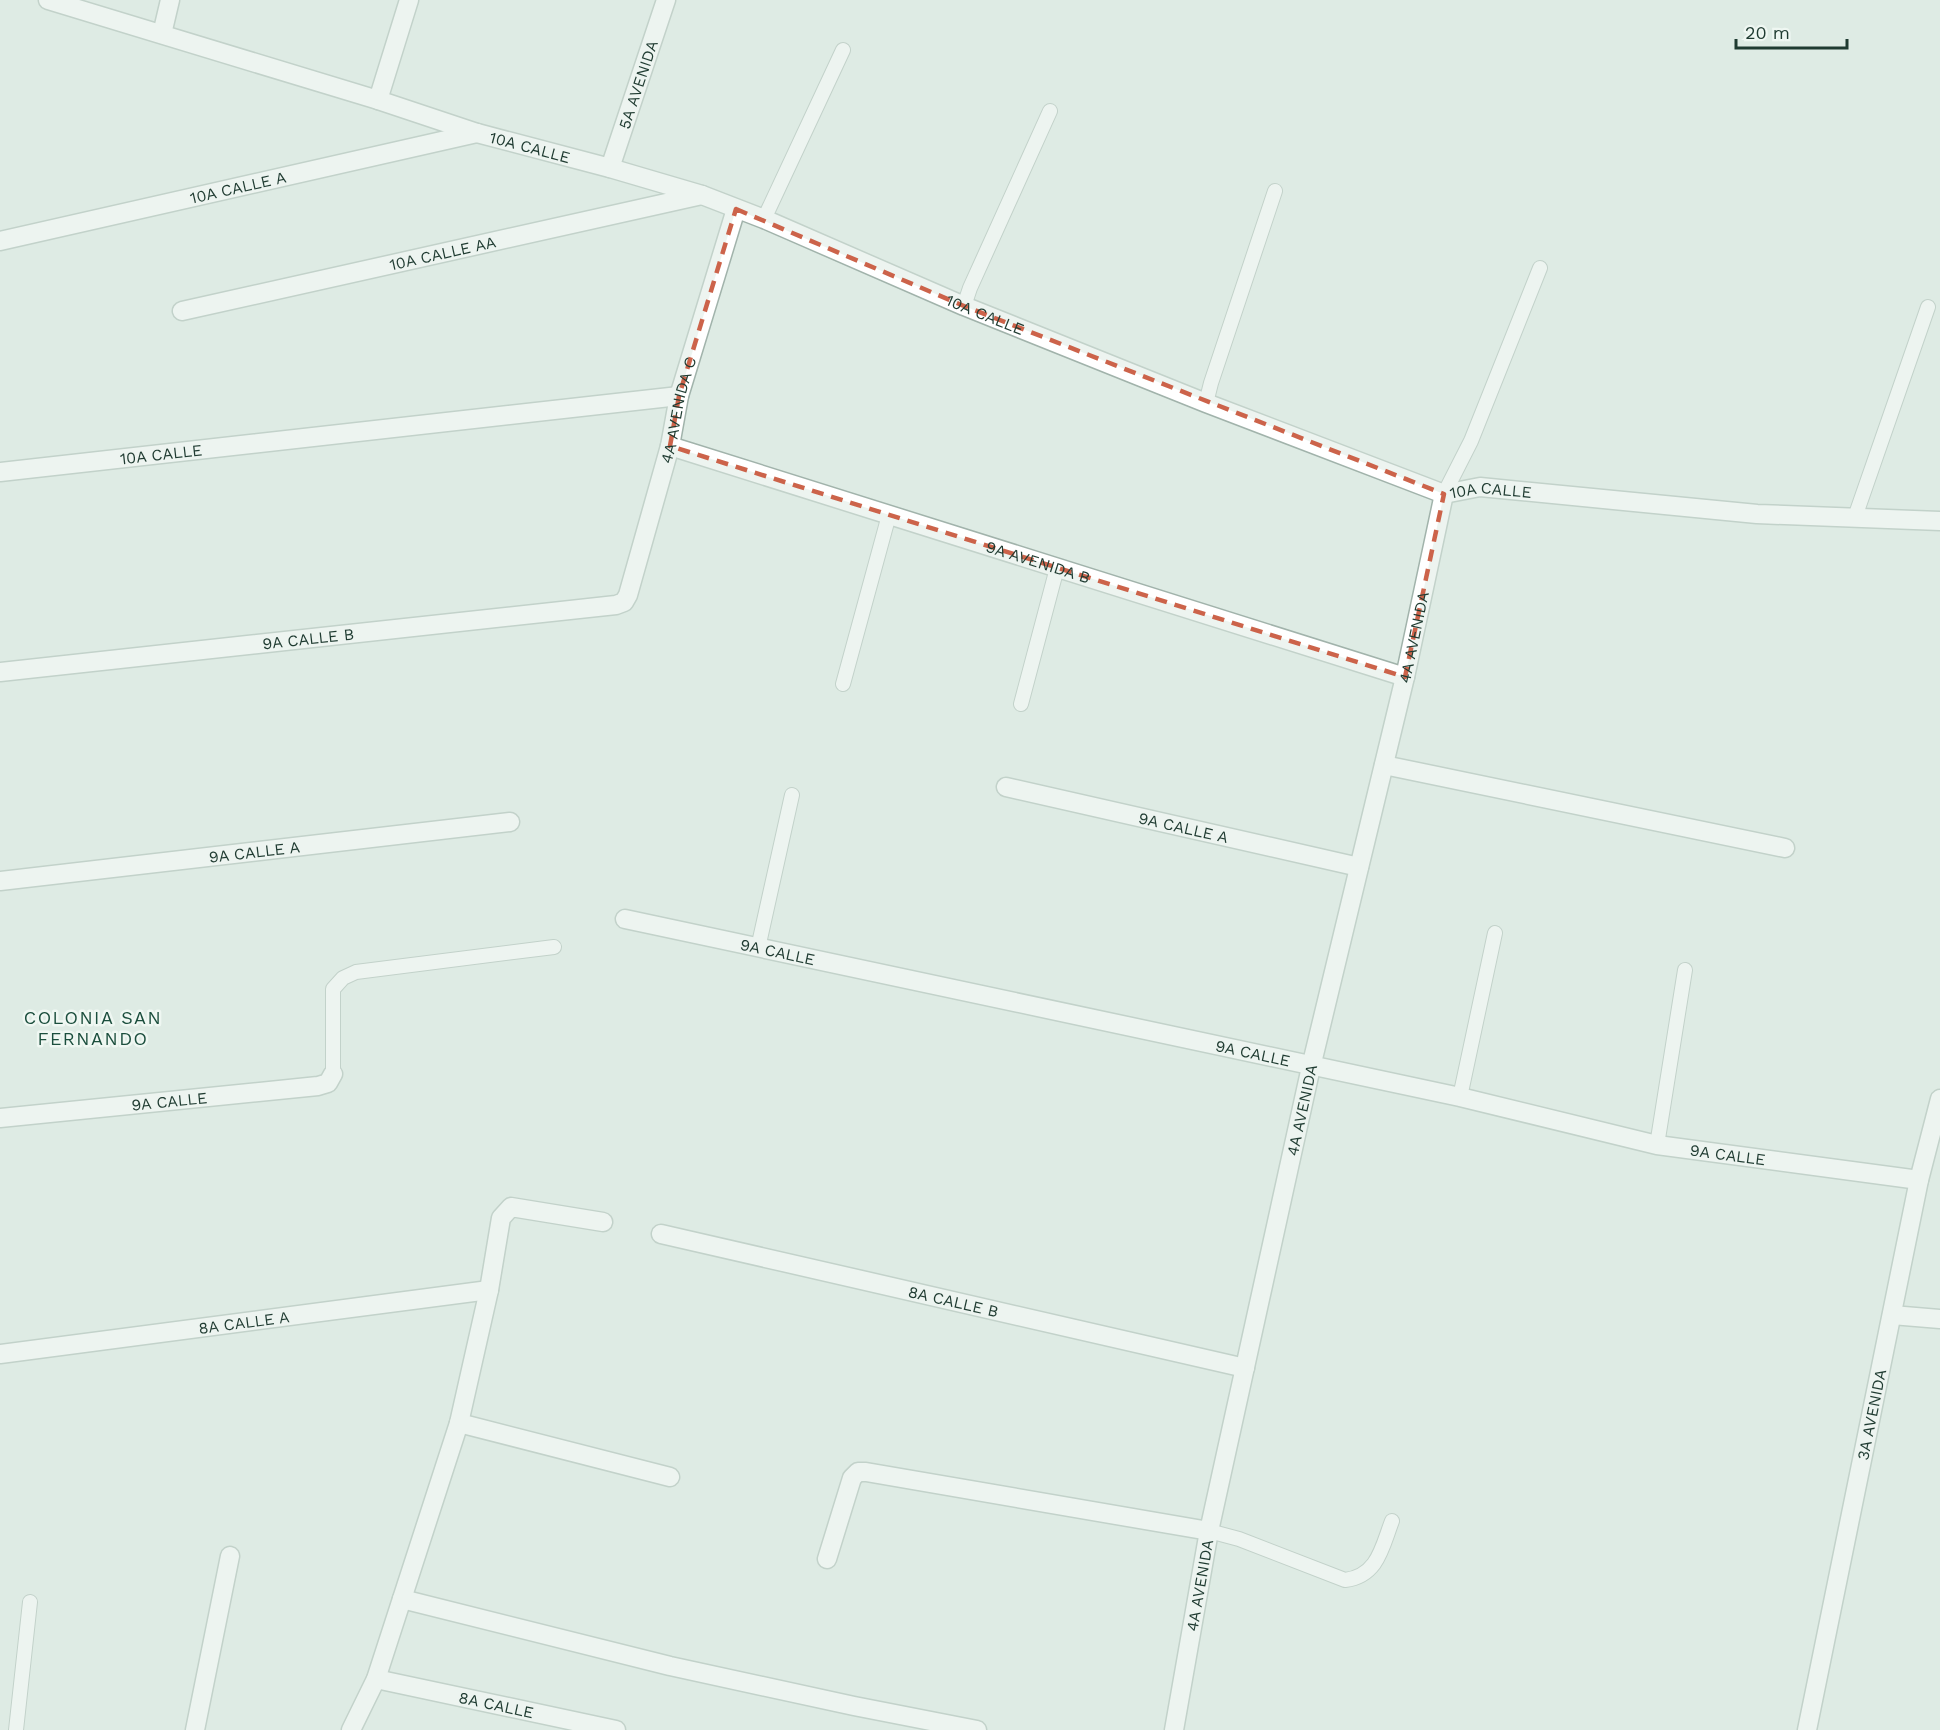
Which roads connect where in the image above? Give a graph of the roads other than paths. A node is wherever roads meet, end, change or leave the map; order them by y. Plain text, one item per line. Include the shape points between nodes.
1 (48, 0) edge
2 (170, 0) edge
3 (409, 0) edge
4 (666, 0) edge
5 (162, 34) junction
6 (843, 50) dead end
7 (378, 100) junction
8 (1050, 111) dead end
9 (477, 133) junction
10 (610, 168) junction
11 (1275, 191) dead end
12 (702, 195) junction
13 (736, 209) junction
14 (764, 219) junction
15 (0, 241) edge
16 (1540, 268) dead end
17 (964, 306) junction
18 (1928, 307) dead end
19 (182, 311) dead end
20 (679, 396) junction
21 (1206, 403) junction
22 (670, 446) junction
23 (0, 472) edge
24 (1444, 494) junction
25 (889, 515) junction
26 (1855, 517) junction
27 (1940, 521) edge
28 (1058, 568) junction
29 (616, 605) joint
30 (0, 672) edge
31 (1405, 677) junction
32 (843, 684) dead end
33 (1021, 704) dead end
34 (1384, 765) junction
35 (1006, 787) dead end
36 (792, 795) dead end
37 (510, 822) dead end
38 (1785, 848) dead end
39 (1359, 867) junction
40 (0, 881) edge
41 (625, 919) dead end
42 (1495, 933) dead end
43 (554, 947) dead end
44 (758, 948) junction
45 (1686, 970) dead end
46 (1311, 1067) junction
47 (333, 1074) joint
48 (1460, 1097) junction
49 (1940, 1099) edge
50 (0, 1118) edge
51 (1657, 1145) junction
52 (1919, 1180) junction
53 (603, 1222) dead end
54 (661, 1234) dead end
55 (489, 1290) junction
56 (1892, 1315) junction
57 (1940, 1319) edge
58 (0, 1354) edge
59 (1245, 1368) junction
60 (459, 1423) junction
61 (670, 1477) dead end
62 (1392, 1521) dead end
63 (1209, 1532) junction
64 (230, 1557) dead end
65 (827, 1559) dead end
66 (402, 1599) junction
67 (30, 1602) dead end
68 (376, 1679) junction
69 (16, 1730) edge
70 (195, 1730) edge
71 (351, 1730) edge
72 (616, 1730) edge
73 (976, 1730) edge
74 (1174, 1730) edge
75 (1807, 1730) edge

1 - 5 street, 10A CALLE
2 - 5 street
3 - 7 street
4 - 10 street, 5A AVENIDA
5 - 7 street, 10A CALLE
6 - 14 lane
7 - 9 street, 10A CALLE
8 - 17 lane
9 - 10 street, 10A CALLE
9 - 15 street, 10A CALLE A
10 - 12 street, 10A CALLE
11 - 21 lane
12 - 13 street, 10A CALLE
12 - 19 street, 10A CALLE AA
13 - 14 street, 10A CALLE
13 - 20 street, 4A AVENIDA C
14 - 17 street, 10A CALLE
16 - 24 lane via 1471,441
17 - 21 street, 10A CALLE
18 - 26 lane
20 - 22 street, 4A AVENIDA C
20 - 23 street, 10A CALLE
21 - 24 street, 10A CALLE
22 - 25 street, 9A AVENIDA B
22 - 29 street, 4A AVENIDA C via 628,596
24 - 26 street, 10A CALLE via 1480,487 1757,514
24 - 31 street, 4A AVENIDA
25 - 28 street, 9A AVENIDA B
25 - 32 lane
26 - 27 street, 10A CALLE
28 - 31 street, 9A AVENIDA B
28 - 33 lane
29 - 30 street, 9A CALLE B
31 - 34 street, 4A AVENIDA
34 - 38 street
34 - 39 street, 4A AVENIDA
35 - 39 street, 9A CALLE A
36 - 44 lane
37 - 40 street, 9A CALLE A
39 - 46 street, 4A AVENIDA
41 - 44 street, 9A CALLE
42 - 48 lane
43 - 47 lane via 356,972 343,978 333,989
44 - 46 street, 9A CALLE
45 - 51 lane
46 - 48 street, 9A CALLE
46 - 59 street, 4A AVENIDA
47 - 50 street, 9A CALLE via 328,1083 318,1086
48 - 51 street, 9A CALLE
49 - 52 street, 3A AVENIDA
51 - 52 street, 9A CALLE
52 - 56 street, 3A AVENIDA
53 - 55 street via 511,1207 501,1218
54 - 59 street, 8A CALLE B
55 - 58 street, 8A CALLE A
55 - 60 street
56 - 57 street
56 - 75 street, 3A AVENIDA
59 - 63 street, 4A AVENIDA
60 - 61 street
60 - 66 street
62 - 63 lane via 1369,1571 1345,1580 1239,1539
63 - 65 street via 858,1472 852,1478
63 - 74 street, 4A AVENIDA
64 - 70 street
66 - 68 street
66 - 73 street via 670,1666
67 - 69 lane
68 - 71 street
68 - 72 street, 8A CALLE

